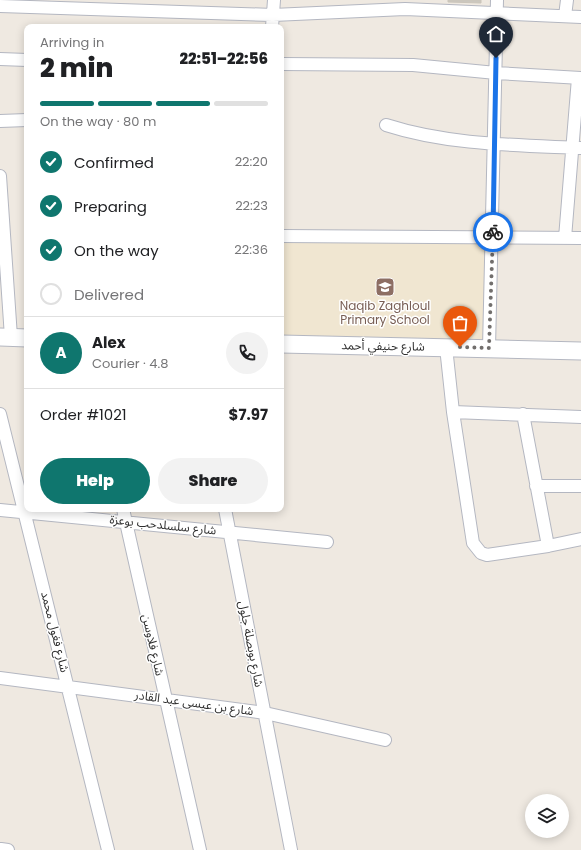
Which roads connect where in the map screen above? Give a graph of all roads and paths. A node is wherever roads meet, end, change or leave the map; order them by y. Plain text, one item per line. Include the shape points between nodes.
1 (274, 0) edge
2 (497, 0) edge
3 (567, 0) edge
4 (405, 4) edge
5 (0, 6) edge
6 (497, 13) junction
7 (273, 15) junction
8 (565, 16) junction
9 (581, 17) edge
10 (272, 24) edge
11 (0, 60) edge
12 (24, 60) edge
13 (284, 64) edge
14 (496, 73) junction
15 (580, 78) edge
16 (24, 120) edge
17 (0, 121) edge
18 (386, 125) dead end
19 (493, 144) junction
20 (576, 148) edge
21 (0, 176) edge
22 (284, 236) edge
23 (493, 236) junction
24 (565, 238) junction
25 (581, 238) edge
26 (13, 337) edge
27 (284, 344) edge
28 (446, 347) junction
29 (489, 348) junction
30 (581, 351) edge
31 (453, 412) junction
32 (0, 414) edge
33 (523, 414) junction
34 (581, 417) edge
35 (536, 486) junction
36 (581, 486) edge
37 (0, 510) edge
38 (24, 512) junction
39 (124, 512) edge
40 (226, 512) edge
41 (126, 522) junction
42 (229, 532) junction
43 (581, 539) edge
44 (327, 542) dead end
45 (548, 546) junction
46 (0, 678) edge
47 (69, 686) junction
48 (165, 698) junction
49 (265, 713) junction
50 (385, 740) dead end
51 (0, 849) edge
52 (8, 850) edge
53 (108, 850) edge
54 (200, 850) edge
55 (291, 850) edge

1 - 7 street
2 - 6 street
3 - 8 street
4 - 6 street
4 - 7 street
5 - 7 street
6 - 8 street
6 - 14 street
7 - 10 street
8 - 9 street
11 - 12 street
13 - 14 street via 414,65
14 - 15 street
14 - 19 street
15 - 20 street
16 - 17 street
18 - 19 street via 427,136
19 - 20 street
19 - 23 street
20 - 24 street
21 - 26 street
22 - 23 street
23 - 24 street
23 - 29 street
24 - 25 street
27 - 28 street, شارع حنيفي أحمد
28 - 29 street, شارع حنيفي أحمد
28 - 31 street
29 - 30 street, شارع حنيفي أحمد
31 - 33 street
31 - 45 street via 476,549 488,554
32 - 38 street, شارع فغول محمد
33 - 34 street
33 - 35 street
35 - 36 street
35 - 45 street
37 - 38 street, شارع سلسلدحب بوعزة
38 - 41 street, شارع سلسلدحب بوعزة
38 - 47 street, شارع فغول محمد
39 - 41 street, شارع فلاوسن
40 - 42 street, شارع بوبصلة جلول
41 - 42 street, شارع سلسلدحب بوعزة
41 - 48 street, شارع فلاوسن
42 - 44 street, شارع سلسلدحب بوعزة
42 - 49 street, شارع بوبصلة جلول
43 - 45 street
46 - 47 street, شارع بن عيسى عبد القادر
47 - 48 street, شارع بن عيسى عبد القادر
47 - 53 street, شارع فغول محمد
48 - 49 street, شارع بن عيسى عبد القادر
48 - 54 street, شارع فلاوسن
49 - 50 street, شارع بن عيسى عبد القادر
49 - 55 street, شارع بوبصلة جلول
51 - 52 street

